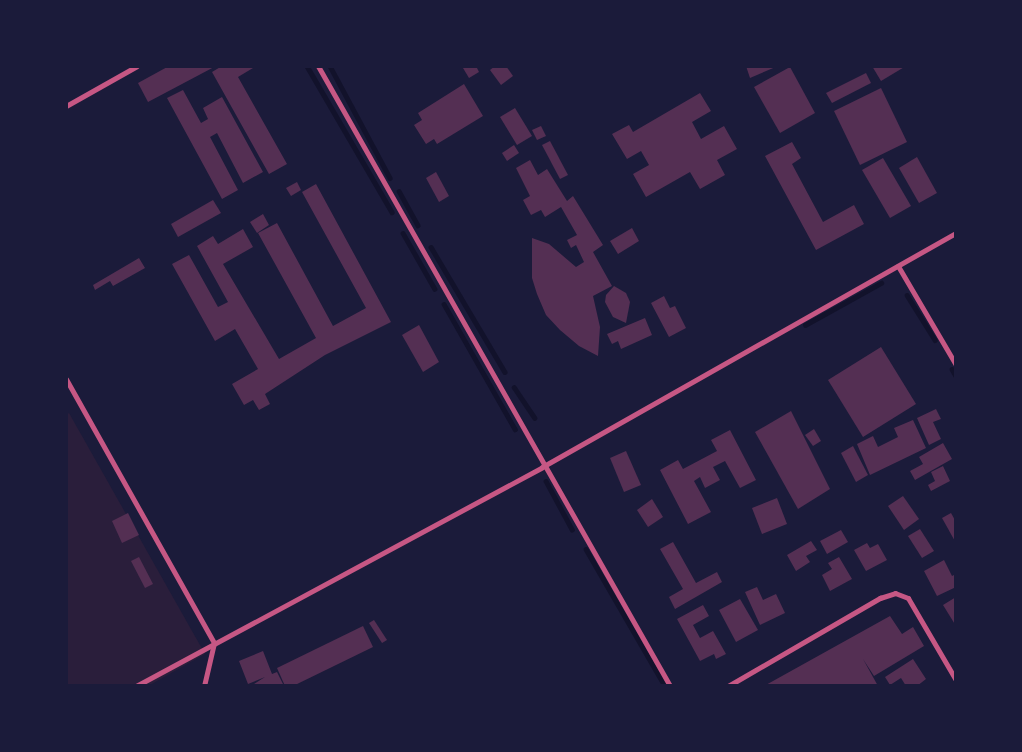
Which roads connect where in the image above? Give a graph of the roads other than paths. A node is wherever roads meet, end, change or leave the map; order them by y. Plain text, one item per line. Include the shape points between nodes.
1 (138, 66) edge
2 (318, 66) edge
3 (66, 106) edge
4 (956, 233) edge
5 (898, 266) junction
6 (956, 365) edge
7 (66, 379) edge
8 (542, 467) junction
9 (214, 643) junction
10 (956, 680) edge
11 (136, 686) edge
12 (204, 686) edge
13 (670, 686) edge
14 (728, 686) edge

1 - 3 street
2 - 8 street
4 - 5 street
5 - 6 street
5 - 8 street
7 - 9 street
8 - 9 street
8 - 13 street
9 - 11 street
9 - 12 street
10 - 14 street via 908,598 895,593 880,598

